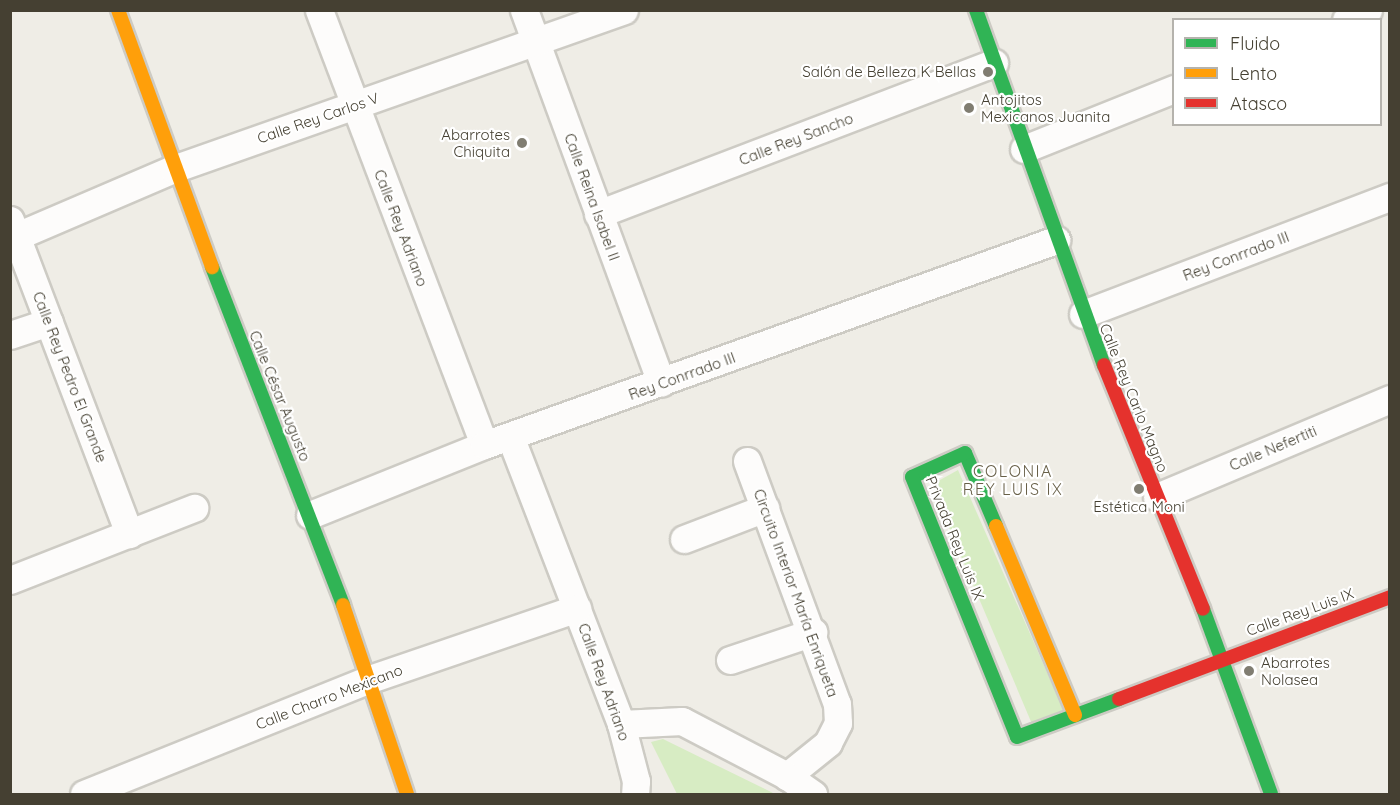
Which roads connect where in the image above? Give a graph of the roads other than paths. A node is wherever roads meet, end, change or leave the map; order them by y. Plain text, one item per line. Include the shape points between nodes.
1 (118, 10) edge
2 (319, 10) edge
3 (524, 10) edge
4 (624, 10) edge
5 (976, 10) edge
6 (1368, 10) edge
7 (1350, 18) edge
8 (536, 44) junction
9 (994, 63) junction
10 (1172, 89) edge
11 (353, 105) junction
12 (1024, 149) junction
13 (173, 169) junction
14 (1389, 197) edge
15 (598, 214) junction
16 (14, 228) edge
17 (1056, 240) junction
18 (1083, 314) junction
19 (49, 322) junction
20 (10, 335) edge
21 (661, 384) junction
22 (1389, 399) edge
23 (510, 436) junction
24 (484, 445) junction
25 (747, 461) dead end
26 (1157, 497) junction
27 (194, 508) dead end
28 (765, 508) junction
29 (310, 515) junction
30 (129, 534) junction
31 (684, 539) dead end
32 (10, 580) edge
33 (1389, 597) edge
34 (576, 608) junction
35 (813, 632) junction
36 (1223, 659) junction
37 (730, 660) dead end
38 (370, 679) junction
39 (1075, 715) junction
40 (621, 724) junction
41 (787, 776) junction
42 (84, 795) edge
43 (407, 795) edge
44 (635, 795) edge
45 (813, 795) edge
46 (1271, 795) edge

1 - 13 street, Calle César Augusto
2 - 11 street, Calle Rey Adriano
3 - 8 street, Calle Reina Isabel II
4 - 8 street, Calle Rey Carlos V
5 - 9 street, Calle Rey Carlo Magno
6 - 7 street
8 - 11 street, Calle Rey Carlos V
8 - 15 street, Calle Reina Isabel II
9 - 12 street, Calle Rey Carlo Magno
9 - 15 street, Calle Rey Sancho
10 - 12 street
11 - 13 street, Calle Rey Carlos V
11 - 24 street, Calle Rey Adriano
12 - 17 street, Calle Rey Carlo Magno
13 - 16 street, Calle Rey Carlos V
13 - 29 street, Calle César Augusto
14 - 18 street, Rey Conrrado III
15 - 21 street, Calle Reina Isabel II
16 - 19 street, Calle Rey Pedro El Grande
17 - 18 street, Calle Rey Carlo Magno
17 - 21 street, Rey Conrrado III
18 - 26 street, Calle Rey Carlo Magno
19 - 20 street
19 - 30 street, Calle Rey Pedro El Grande
21 - 23 street, Rey Conrrado III
22 - 26 street, Calle Nefertiti
23 - 24 street, Rey Conrrado III
23 - 34 street, Calle Rey Adriano
24 - 29 street, Rey Conrrado III
25 - 28 street, Circuito Interior María Enriqueta
26 - 36 street, Calle Rey Carlo Magno
27 - 30 street
28 - 31 street
28 - 35 street, Circuito Interior María Enriqueta
29 - 38 street, Calle César Augusto
30 - 32 street
33 - 36 street, Calle Rey Luis IX
34 - 38 street, Calle Charro Mexicano
34 - 40 street, Calle Rey Adriano
35 - 37 street
35 - 41 street, Circuito Interior María Enriqueta via 837,704 838,723 828,743
36 - 39 street, Privada Rey Luis IX
36 - 46 street, Calle Rey Carlo Magno
38 - 42 street, Calle Charro Mexicano
38 - 43 street, Calle César Augusto
39 - 39 street, Privada Rey Luis IX via 965,453 912,477 1017,737
40 - 41 street via 682,721
40 - 44 street, Calle Rey Adriano via 636,781
41 - 45 street

